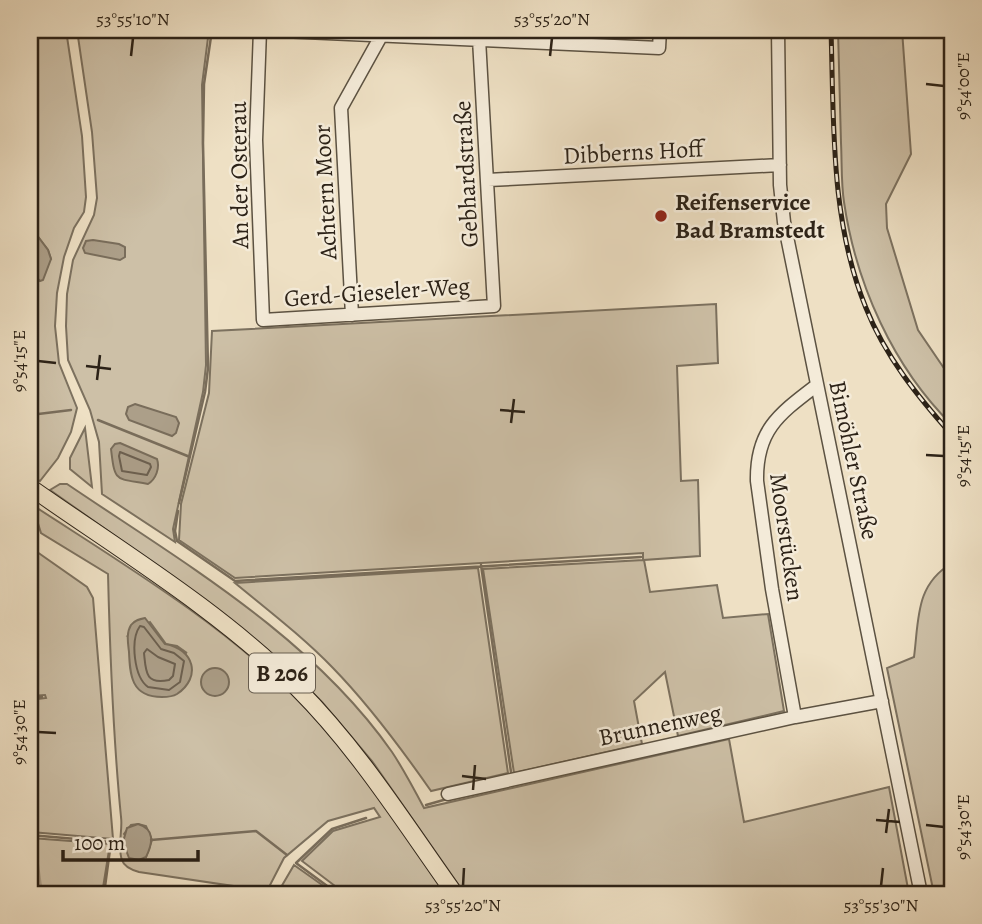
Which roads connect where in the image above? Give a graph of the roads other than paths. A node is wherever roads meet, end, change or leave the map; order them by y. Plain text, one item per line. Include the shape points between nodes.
1 (261, 30) edge
2 (567, 30) edge
3 (660, 30) edge
4 (778, 30) edge
5 (381, 33) edge
6 (479, 39) junction
7 (567, 45) junction
8 (780, 165) junction
9 (488, 180) junction
10 (495, 306) joint
11 (352, 315) junction
12 (263, 320) joint
13 (817, 385) junction
14 (30, 487) edge
15 (882, 701) junction
16 (795, 717) junction
17 (448, 794) dead end
18 (455, 894) edge
19 (921, 894) edge

1 - 5 street
1 - 12 street, An der Osterau via 256,140
2 - 7 street
3 - 7 street via 659,48
4 - 8 street, Bimöhler Straße
5 - 6 street
5 - 11 street, Achtern Moor via 341,108
6 - 7 street
6 - 9 street, Gebhardstraße
8 - 9 street, Dibberns Hoff
8 - 13 street, Bimöhler Straße via 784,222
9 - 10 street, Gebhardstraße
10 - 11 street, Gerd-Gieseler-Weg
11 - 12 street, Gerd-Gieseler-Weg
13 - 15 street, Bimöhler Straße
13 - 16 street, Moorstücken via 770,426 756,463
14 - 18 main road, B 206 via 219,620 298,688 361,761
15 - 16 street, Brunnenweg
15 - 19 street, Bimöhler Straße
16 - 17 street, Brunnenweg

